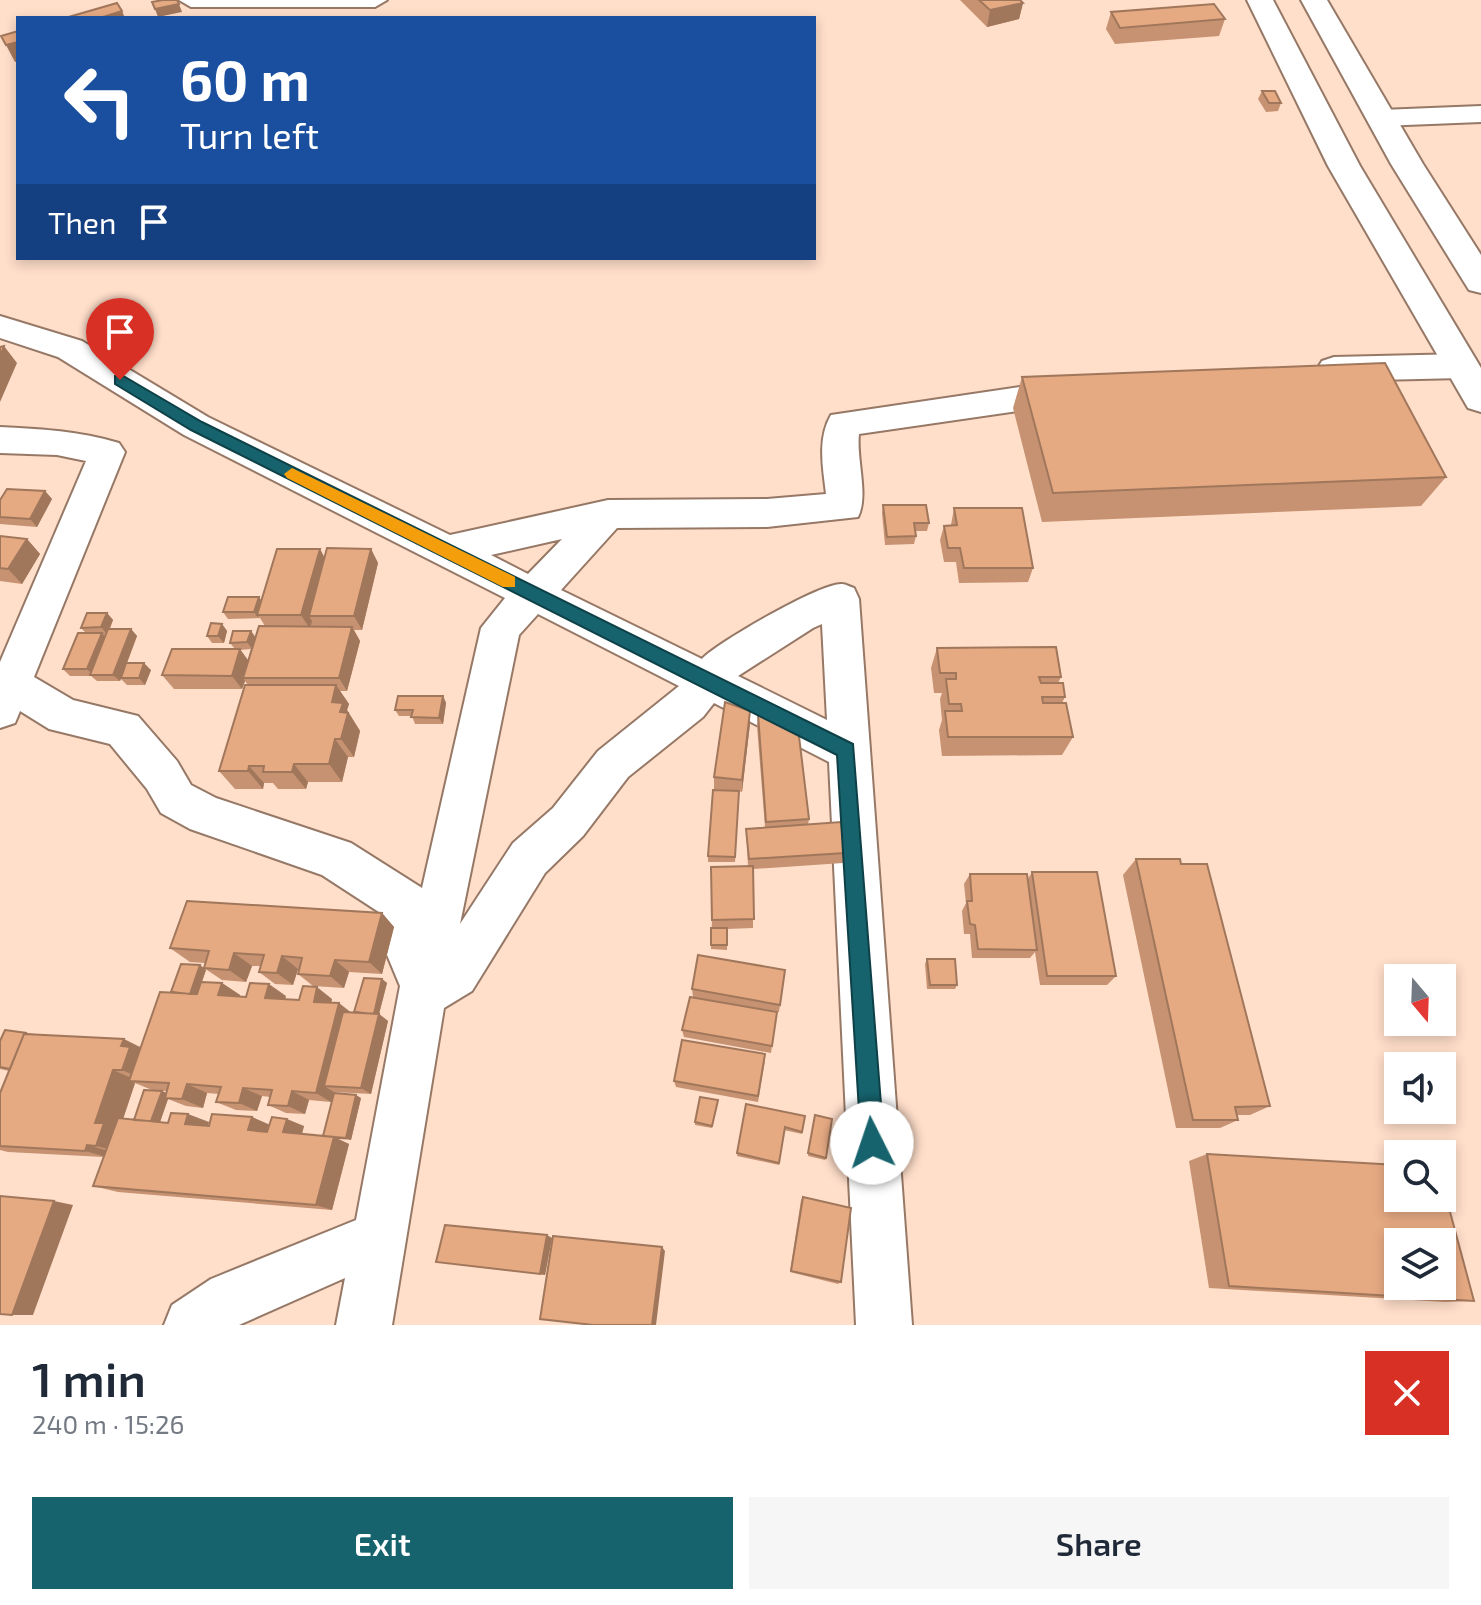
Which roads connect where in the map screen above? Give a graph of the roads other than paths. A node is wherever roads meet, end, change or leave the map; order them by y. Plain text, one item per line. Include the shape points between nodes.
1 (191, 0) edge
2 (203, 0) edge
3 (375, 0) edge
4 (1260, 0) edge
5 (1314, 0) edge
6 (1285, 52) junction
7 (1343, 52) junction
8 (1481, 114) edge
9 (1381, 118) junction
10 (1481, 282) edge
11 (0, 327) edge
12 (1462, 366) junction
13 (1308, 370) edge
14 (1105, 388) edge
15 (1481, 399) edge
16 (0, 440) edge
17 (608, 514) junction
18 (446, 551) junction
19 (533, 594) junction
20 (706, 680) junction
21 (4, 696) edge
22 (847, 750) junction
23 (422, 994) junction
24 (380, 1237) junction
25 (192, 1325) edge
26 (364, 1325) edge
27 (884, 1325) edge

1 - 2 street
2 - 3 street
4 - 6 highway
5 - 7 highway
6 - 7 highway
6 - 12 highway via 1344,166
7 - 9 highway
8 - 9 street
9 - 10 highway
11 - 18 street via 70,349 196,426
12 - 13 street
12 - 15 highway
14 - 17 street via 843,424 839,455 845,507
16 - 21 street via 57,442 107,452
17 - 18 street
17 - 19 street
18 - 19 street
19 - 20 street
19 - 23 street via 501,628
20 - 22 street
20 - 22 street via 799,617 840,599
20 - 23 street via 689,704 613,764 568,822 529,858 455,974
21 - 23 street via 123,729 176,799 205,815 335,858 408,905 408,950
22 - 27 street
23 - 24 street
24 - 25 street via 230,1298
24 - 26 street

